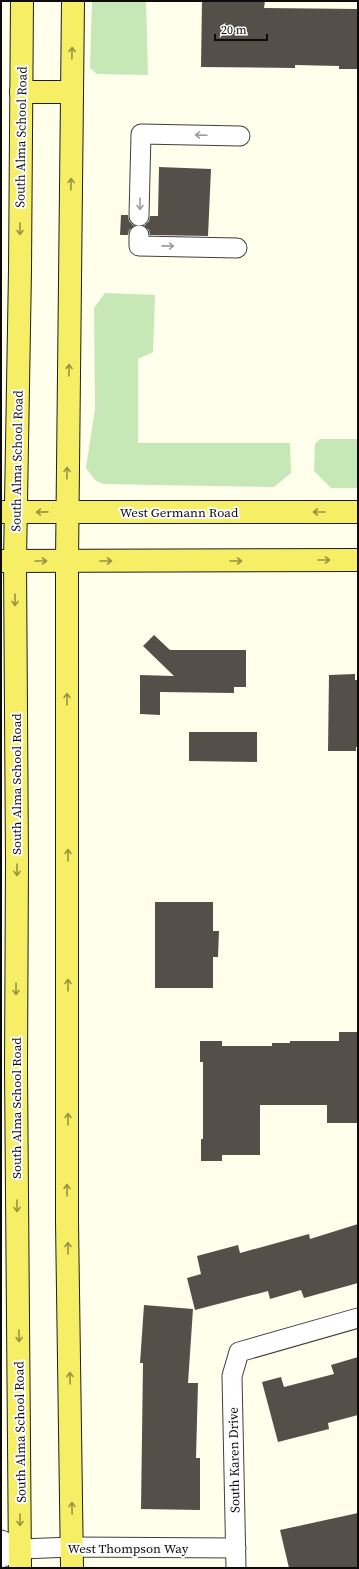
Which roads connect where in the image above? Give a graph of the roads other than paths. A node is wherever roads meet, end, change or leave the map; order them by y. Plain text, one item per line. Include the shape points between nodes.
1 (22, 1) edge
2 (73, 1) edge
3 (21, 92) junction
4 (72, 92) junction
5 (240, 136) dead end
6 (139, 216) dead end
7 (139, 235) dead end
8 (237, 248) dead end
9 (8, 512) edge
10 (67, 512) junction
11 (358, 512) edge
12 (358, 560) edge
13 (8, 561) edge
14 (67, 561) junction
15 (358, 1318) edge
16 (1, 1540) edge
17 (236, 1548) junction
18 (1, 1558) edge
19 (21, 1558) edge
20 (72, 1558) edge
21 (236, 1568) edge

1 - 3 main road, South Alma School Road
4 -> 2 main road
3 - 4 main road
3 -> 9 main road, South Alma School Road
10 -> 4 main road
5 -> 6 street via 141,134
7 -> 8 street via 139,246
10 -> 9 main road, West Germann Road
9 - 13 main road, South Alma School Road
11 -> 10 main road, West Germann Road
10 - 14 main road
14 -> 12 main road
13 -> 14 main road
13 -> 19 main road, South Alma School Road via 17,862 9,1069
20 -> 14 main road via 67,1222
15 - 17 street, South Karen Drive via 238,1352 232,1376
16 - 19 street
17 - 20 street, West Thompson Way
17 - 21 street, South Karen Drive
18 - 19 street
19 - 20 street, West Thompson Way

